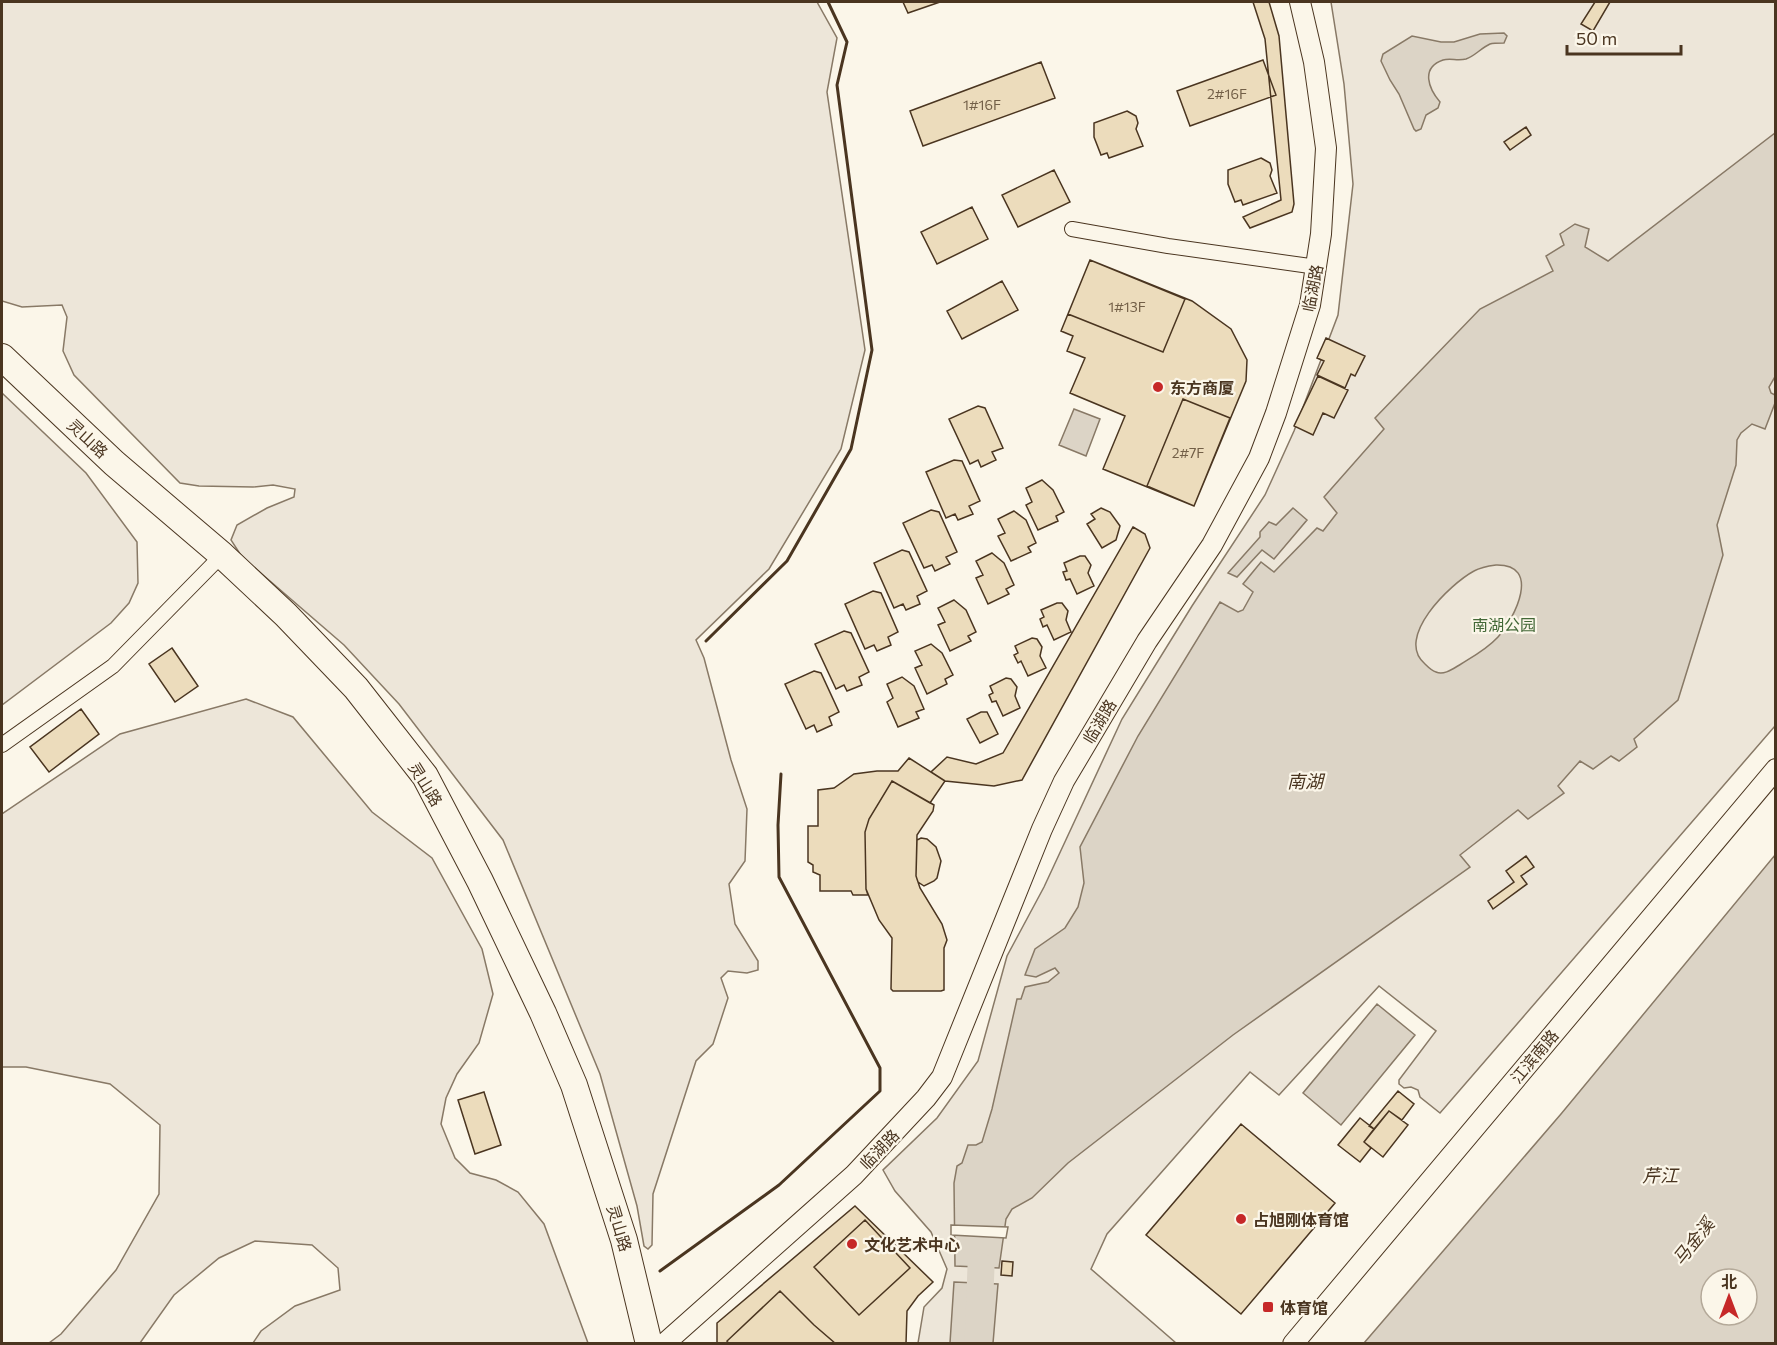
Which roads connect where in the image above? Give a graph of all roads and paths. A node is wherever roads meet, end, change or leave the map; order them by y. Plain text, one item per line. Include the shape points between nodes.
1 (1300, 2) edge
2 (1072, 229) dead end
3 (1317, 267) junction
4 (2, 357) edge
5 (222, 555) junction
6 (2, 745) edge
7 (1776, 769) edge
8 (649, 1344) edge
9 (664, 1344) edge
10 (1293, 1344) edge

1 - 3 street, 临湖路 via 1314,62 1326,148
2 - 3 street
3 - 9 street, 临湖路 via 1310,305 1258,458 1212,545 1147,641 1064,781 942,1077 854,1175
4 - 5 highway, 灵山路 via 114,463
5 - 6 street via 113,666
5 - 8 highway, 灵山路 via 356,688 424,776 485,891 574,1085 624,1240
7 - 10 street, 江滨南路

